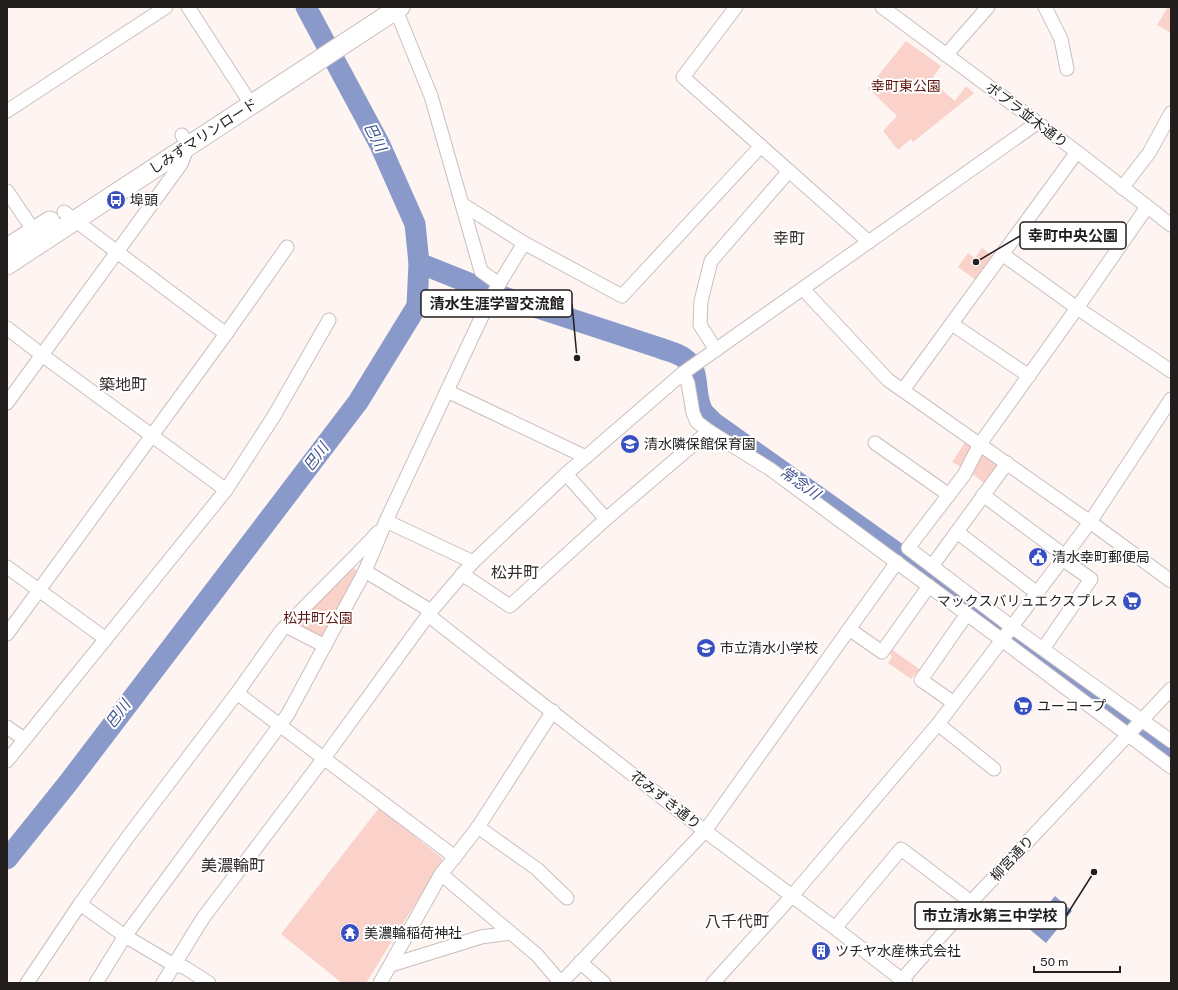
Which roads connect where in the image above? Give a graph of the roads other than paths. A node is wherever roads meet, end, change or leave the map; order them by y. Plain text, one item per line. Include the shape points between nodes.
1 (166, 7) edge
2 (188, 7) edge
3 (736, 7) edge
4 (882, 7) edge
5 (988, 7) edge
6 (1045, 7) edge
7 (386, 10) edge
8 (946, 55) junction
9 (1067, 70) dead end
10 (253, 96) junction
11 (7, 111) edge
12 (1171, 113) edge
13 (1037, 123) junction
14 (185, 140) junction
15 (761, 146) junction
16 (1077, 152) junction
17 (789, 171) junction
18 (1122, 188) junction
19 (7, 191) edge
20 (462, 204) junction
21 (1147, 207) junction
22 (69, 216) junction
23 (1171, 225) edge
24 (34, 231) junction
25 (869, 242) junction
26 (524, 244) junction
27 (287, 247) dead end
28 (7, 248) edge
29 (116, 253) junction
30 (1002, 254) junction
31 (7, 265) edge
32 (499, 284) junction
33 (803, 289) junction
34 (1077, 308) junction
35 (329, 320) dead end
36 (952, 324) junction
37 (7, 328) edge
38 (226, 334) junction
39 (716, 350) junction
40 (42, 355) junction
41 (1171, 371) edge
42 (683, 373) junction
43 (1029, 376) junction
44 (903, 390) junction
45 (447, 391) junction
46 (1171, 399) edge
47 (7, 403) edge
48 (708, 431) junction
49 (152, 435) junction
50 (875, 443) dead end
51 (980, 444) junction
52 (586, 456) junction
53 (1007, 463) junction
54 (566, 474) junction
55 (226, 490) junction
56 (949, 495) junction
57 (983, 495) junction
58 (606, 519) junction
59 (386, 521) junction
60 (1090, 522) junction
61 (956, 532) junction
62 (1063, 558) junction
63 (473, 562) junction
64 (897, 562) junction
65 (932, 566) junction
66 (7, 567) edge
67 (365, 571) junction
68 (462, 574) junction
69 (1171, 582) edge
70 (929, 586) junction
71 (39, 590) junction
72 (1037, 593) junction
73 (429, 613) junction
74 (967, 614) junction
75 (286, 626) junction
76 (1012, 627) junction
77 (849, 629) junction
78 (7, 634) edge
79 (106, 638) junction
80 (1002, 640) junction
81 (325, 646) junction
82 (1043, 649) junction
83 (1171, 689) edge
84 (237, 693) junction
85 (954, 703) junction
86 (553, 711) junction
87 (1142, 721) junction
88 (938, 724) junction
89 (279, 726) junction
90 (7, 727) edge
91 (1128, 736) junction
92 (24, 739) junction
93 (1171, 741) edge
94 (324, 758) junction
95 (7, 761) edge
96 (1171, 767) edge
97 (994, 769) dead end
98 (478, 827) junction
99 (705, 831) junction
100 (455, 857) junction
101 (441, 874) junction
102 (792, 896) junction
103 (567, 898) dead end
104 (971, 902) junction
105 (80, 904) junction
106 (835, 928) junction
107 (511, 933) junction
108 (125, 936) junction
109 (580, 962) junction
110 (174, 965) junction
111 (391, 965) junction
112 (902, 982) edge
113 (27, 983) edge
114 (96, 983) edge
115 (163, 983) edge
116 (209, 983) edge
117 (380, 983) edge
118 (604, 983) edge
119 (713, 983) edge

1 - 11 street
2 - 10 street
3 - 15 street via 683,77
4 - 8 street, ポプラ並木通り
5 - 8 street
6 - 9 street via 1061,39
7 - 10 highway, しみずマリンロード
7 - 20 street via 431,96
8 - 13 street, ポプラ並木通り
10 - 14 highway, しみずマリンロード
12 - 18 street via 1149,153
13 - 16 street, ポプラ並木通り
13 - 25 street
14 - 22 highway, しみずマリンロード
14 - 29 street via 181,164
15 - 17 street
15 - 26 street via 622,296
16 - 18 street, ポプラ並木通り
16 - 30 street
17 - 25 street
17 - 39 street via 710,261 701,301 700,326
18 - 21 street, ポプラ並木通り
19 - 24 street
20 - 26 street
20 - 32 street via 481,271
21 - 23 street, ポプラ並木通り
21 - 34 street
22 - 24 highway, しみずマリンロード
22 - 29 street
22 - 31 highway, しみずマリンロード
24 - 28 highway, しみずマリンロード
25 - 33 street
26 - 32 street
27 - 38 street
29 - 38 street
29 - 40 street
30 - 34 street
30 - 36 street
32 - 45 street
33 - 39 street
33 - 44 street via 888,380
34 - 41 street
34 - 43 street
35 - 55 street via 274,416
36 - 43 street
36 - 44 street
37 - 40 street
38 - 49 street
39 - 42 street
40 - 47 street
40 - 49 street
42 - 48 street via 688,383 693,413 697,422
42 - 52 street
43 - 51 street
44 - 51 street
45 - 52 street
45 - 59 street
46 - 60 street
48 - 58 street
48 - 64 street via 770,469
49 - 55 street
49 - 71 street
50 - 56 street
51 - 53 street
51 - 56 street via 964,475
52 - 54 street
53 - 57 street
53 - 60 street
54 - 58 street
54 - 63 street
55 - 79 street
56 - 65 street via 908,548
57 - 61 street
57 - 62 street
58 - 68 street via 510,606
59 - 63 street
59 - 67 street
59 - 75 street via 370,542
60 - 62 street
60 - 69 street
61 - 65 street
61 - 72 street
62 - 72 street
62 - 82 street via 1091,580
63 - 68 street
64 - 70 street
64 - 77 street
65 - 76 street
66 - 71 street
67 - 73 street, 花みずき通り
67 - 81 street
68 - 73 street
70 - 74 street
70 - 77 street via 882,652
71 - 78 street
71 - 79 street
72 - 76 street
73 - 86 street, 花みずき通り
73 - 94 street
74 - 80 street
74 - 85 street via 921,680
75 - 81 street
75 - 84 street
76 - 80 street
76 - 82 street
77 - 99 street
79 - 92 street
80 - 85 street
80 - 91 street
81 - 89 street
82 - 87 street
83 - 87 street
84 - 89 street
84 - 105 street
85 - 88 street
86 - 98 street
86 - 99 street, 花みずき通り
87 - 91 street, 柳宮通り
87 - 93 street
88 - 97 street
88 - 102 street
89 - 94 street
89 - 108 street
90 - 92 street
91 - 96 street
91 - 104 street, 柳宮通り
92 - 95 street
94 - 100 street
94 - 110 street via 203,918
98 - 100 street
98 - 103 street via 537,869
99 - 102 street, 花みずき通り
99 - 109 street
100 - 101 street
101 - 107 street
101 - 111 street
102 - 106 street, 花みずき通り
102 - 119 street
104 - 106 street via 901,849
104 - 112 street, 柳宮通り
105 - 108 street
105 - 113 street
106 - 112 street, 花みずき通り
107 - 109 street via 537,955 561,983
107 - 111 street via 481,937
108 - 110 street
108 - 114 street
109 - 118 street
110 - 115 street
110 - 116 street via 184,967
111 - 117 street

